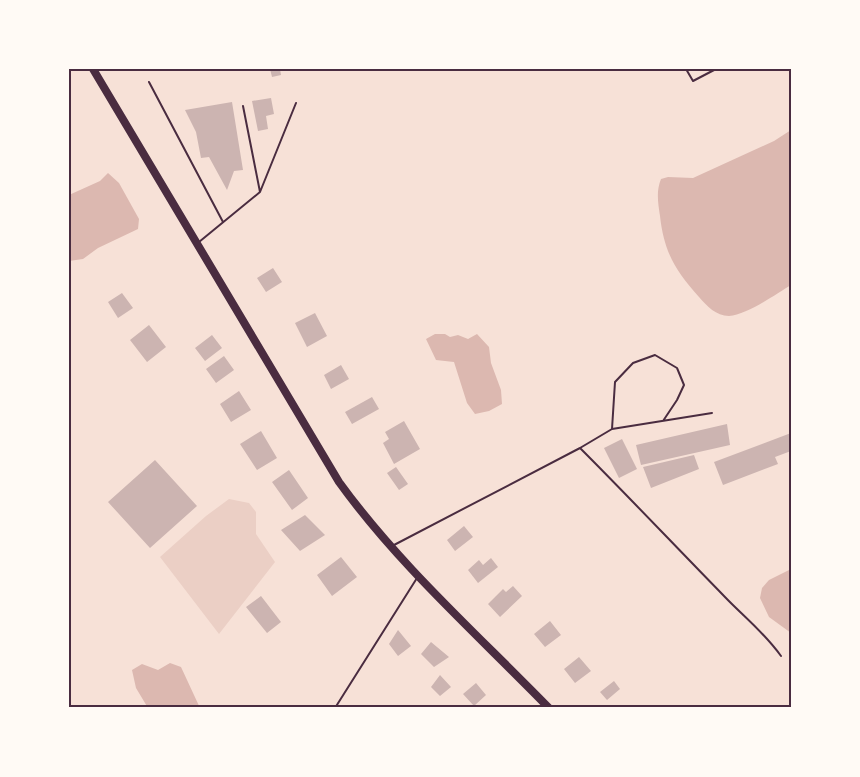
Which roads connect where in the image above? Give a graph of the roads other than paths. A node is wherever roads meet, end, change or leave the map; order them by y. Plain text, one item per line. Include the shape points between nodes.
1 (93, 69) edge
2 (686, 69) edge
3 (716, 69) edge
4 (149, 82) dead end
5 (296, 103) dead end
6 (243, 106) dead end
7 (260, 192) junction
8 (223, 222) junction
9 (197, 244) junction
10 (712, 413) dead end
11 (663, 421) junction
12 (612, 429) junction
13 (580, 448) junction
14 (391, 546) junction
15 (419, 576) junction
16 (781, 656) dead end
17 (335, 708) edge
18 (549, 708) edge

1 - 9 main road
2 - 3 lane via 693,81
4 - 8 lane
5 - 7 lane
6 - 7 lane
7 - 8 lane
8 - 9 lane
9 - 14 main road via 331,469
10 - 11 lane
11 - 12 lane
11 - 12 lane via 684,385 678,368 655,355 633,363 615,382
12 - 13 lane
13 - 14 lane
13 - 16 lane via 767,636
14 - 15 main road
15 - 17 lane
15 - 18 main road

